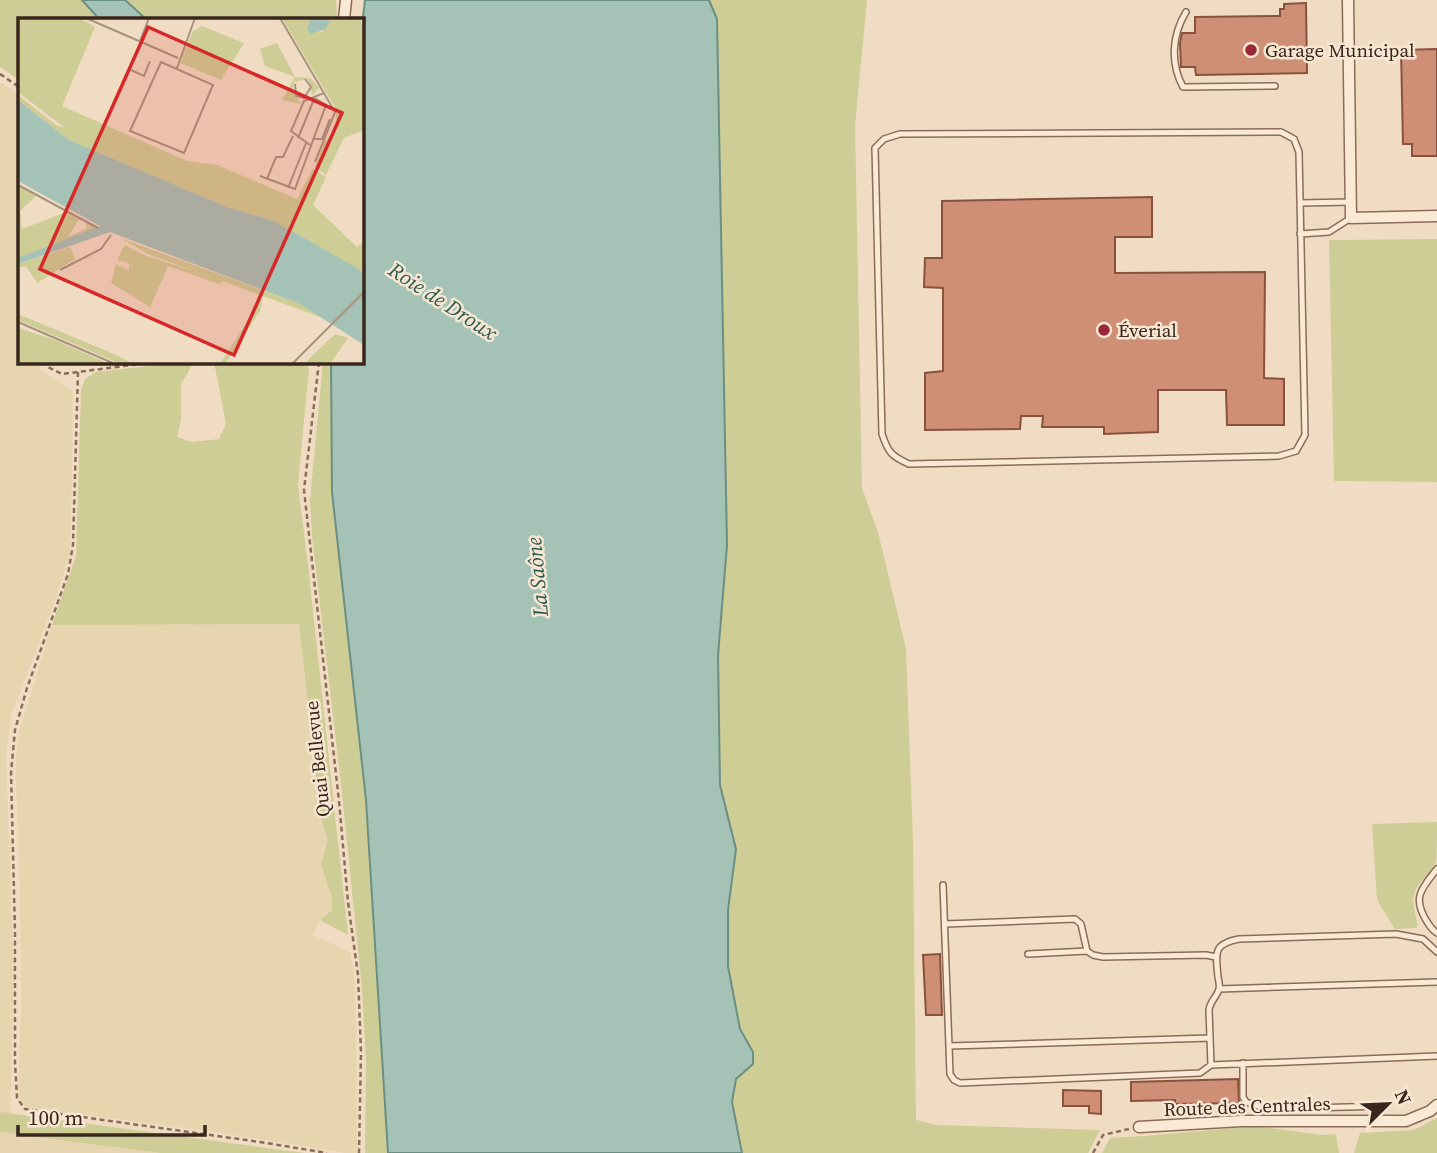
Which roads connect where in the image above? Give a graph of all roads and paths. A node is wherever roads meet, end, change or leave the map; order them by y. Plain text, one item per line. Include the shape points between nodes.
1 (346, 0) edge
2 (1348, 0) edge
3 (1186, 12) dead end
4 (344, 18) edge
5 (0, 74) edge
6 (18, 86) edge
7 (1275, 86) dead end
8 (1351, 202) junction
9 (1300, 203) junction
10 (1437, 216) edge
11 (1351, 218) junction
12 (1300, 234) junction
13 (44, 364) edge
14 (140, 364) edge
15 (318, 364) edge
16 (78, 372) junction
17 (1437, 869) edge
18 (943, 885) dead end
19 (945, 924) junction
20 (1435, 932) edge
21 (1423, 939) junction
22 (1087, 951) junction
23 (1437, 952) edge
24 (1028, 954) dead end
25 (1216, 957) junction
26 (1437, 982) edge
27 (1219, 989) junction
28 (1210, 1038) junction
29 (949, 1046) junction
30 (1437, 1056) edge
31 (1243, 1063) junction
32 (1212, 1065) junction
33 (1385, 1105) dead end
34 (1437, 1105) edge
35 (1139, 1127) joint
36 (327, 1153) edge
37 (359, 1153) edge
38 (1093, 1153) edge

1 - 4 street
2 - 8 street
3 - 7 lane via 1175,44 1175,68 1183,87
5 - 6 path
8 - 9 lane
8 - 11 street
9 - 12 lane
9 - 12 lane via 1298,152 1294,139 1281,132 900,134 884,139 875,148 882,434 886,447 909,464 1279,457 1296,451 1305,435
10 - 11 street
11 - 12 lane via 1329,232
13 - 16 path via 62,374
14 - 16 path
15 - 37 path, Quai Bellevue via 304,490 358,975
16 - 36 path via 74,545 15,730 11,773 17,1098 25,1109
17 - 20 lane via 1418,900
18 - 19 lane
19 - 22 lane via 1075,919 1081,924
19 - 29 lane
20 - 21 lane
21 - 23 lane
21 - 25 lane via 1396,934 1239,939 1221,945
22 - 24 lane
22 - 25 lane via 1103,957
25 - 27 lane
26 - 27 lane
27 - 28 lane via 1210,1003
28 - 29 lane
28 - 32 lane
29 - 32 lane via 950,1074 960,1083 1200,1073
30 - 31 lane
31 - 32 lane
31 - 33 lane via 1243,1097 1267,1109
34 - 35 street, Route des Centrales via 1406,1121 1241,1121
35 - 38 path via 1102,1135

